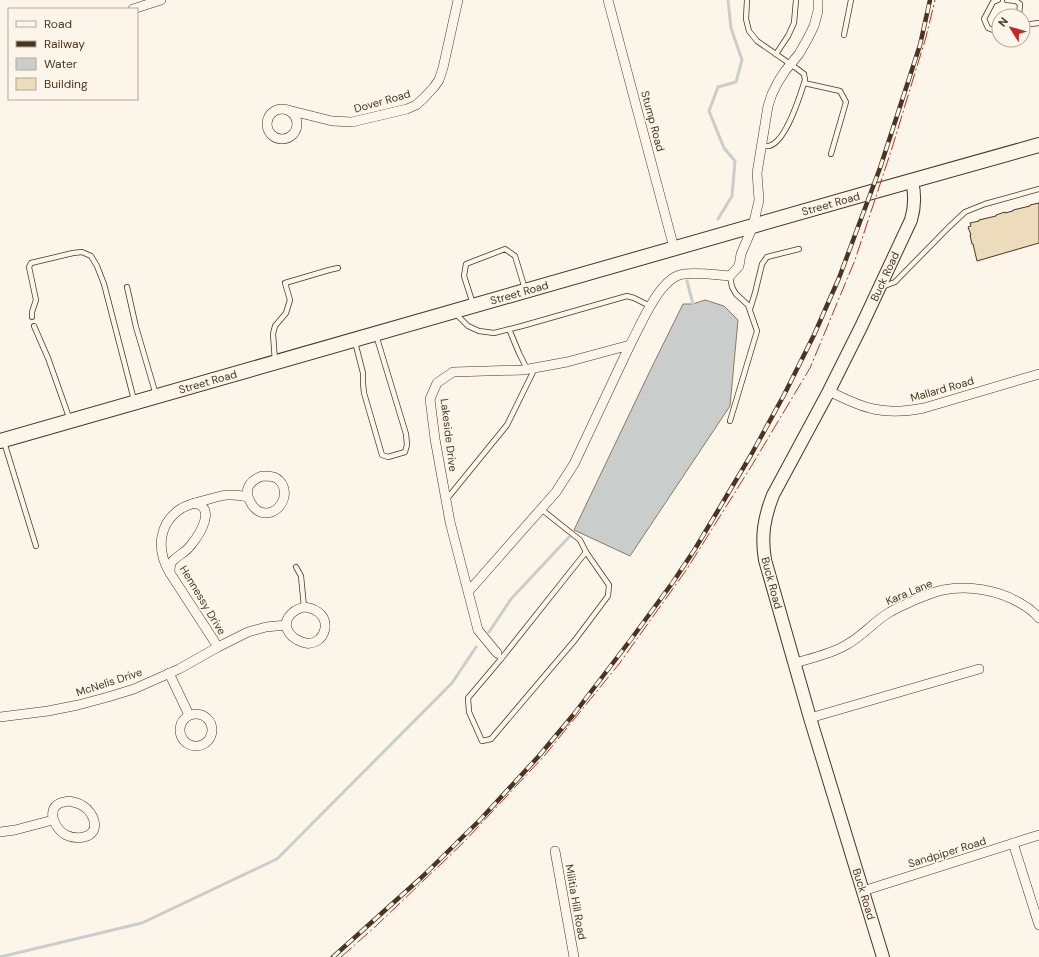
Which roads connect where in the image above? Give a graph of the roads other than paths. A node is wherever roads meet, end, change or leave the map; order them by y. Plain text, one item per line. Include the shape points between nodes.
1 (160, 0) edge
2 (458, 0) edge
3 (608, 0) edge
4 (747, 0) edge
5 (796, 0) edge
6 (818, 0) edge
7 (851, 0) edge
8 (998, 0) edge
9 (1007, 0) edge
10 (136, 8) edge
11 (1020, 8) edge
12 (991, 29) edge
13 (844, 35) dead end
14 (776, 54) junction
15 (791, 64) junction
16 (804, 83) junction
17 (288, 110) dead end
18 (1039, 145) edge
19 (762, 146) junction
20 (831, 154) dead end
21 (912, 181) junction
22 (1039, 189) edge
23 (753, 226) junction
24 (674, 248) junction
25 (799, 249) dead end
26 (338, 268) dead end
27 (730, 276) junction
28 (127, 287) dead end
29 (880, 287) junction
30 (526, 291) junction
31 (473, 306) junction
32 (650, 306) junction
33 (750, 309) junction
34 (454, 312) junction
35 (32, 317) dead end
36 (34, 326) dead end
37 (509, 329) junction
38 (376, 334) junction
39 (354, 340) junction
40 (630, 345) junction
41 (275, 363) junction
42 (532, 368) junction
43 (1039, 374) edge
44 (828, 391) junction
45 (156, 397) junction
46 (135, 403) junction
47 (71, 421) junction
48 (730, 421) dead end
49 (2, 441) edge
50 (248, 497) junction
51 (446, 500) junction
52 (194, 503) junction
53 (541, 509) junction
54 (36, 546) dead end
55 (586, 552) junction
56 (296, 567) dead end
57 (170, 573) junction
58 (468, 592) junction
59 (304, 607) junction
60 (1039, 618) edge
61 (286, 625) junction
62 (218, 647) junction
63 (499, 656) junction
64 (794, 663) junction
65 (979, 669) dead end
66 (169, 673) junction
67 (189, 715) dead end
68 (0, 717) edge
69 (810, 718) junction
70 (53, 820) junction
71 (0, 832) edge
72 (1039, 835) edge
73 (1013, 843) junction
74 (555, 851) dead end
75 (863, 891) junction
76 (1039, 925) edge
77 (574, 957) edge
78 (883, 957) edge

1 - 10 street
2 - 17 street, Dover Road via 443,68 434,88 416,105 352,122 332,121
3 - 24 street, Stump Road
4 - 14 lane via 746,19 749,31 757,41
5 - 14 lane via 794,23
6 - 15 street via 814,26
7 - 13 lane
8 - 12 lane via 993,2 984,19
9 - 11 lane via 1016,1 1020,4
14 - 15 lane
15 - 16 lane via 804,74
15 - 19 street via 772,94
16 - 19 lane via 789,124 774,144
16 - 20 lane via 840,91 846,102
18 - 21 main road, Street Road
19 - 23 street via 757,173 759,200
21 - 23 main road, Street Road
21 - 29 street, Buck Road via 914,212
22 - 29 lane via 965,212 895,282
23 - 24 main road, Street Road
23 - 27 street via 741,254 740,266
24 - 30 main road, Street Road
25 - 33 lane via 767,257 762,264
26 - 41 lane via 286,283 290,300 286,313 275,326 273,334
27 - 32 street via 683,274 674,277 663,286
27 - 33 lane via 736,294
28 - 45 lane
29 - 44 street, Buck Road
30 - 31 main road, Street Road
30 - 31 lane via 515,256 505,249 466,264 464,276
31 - 34 main road, Street Road
32 - 37 lane via 627,296
32 - 40 street
33 - 48 lane via 757,331
34 - 37 lane via 468,326 479,331
34 - 38 main road, Street Road
35 - 46 lane via 36,300 29,267 31,263 78,252 91,256 104,284
36 - 47 lane
37 - 42 lane via 519,353
38 - 39 main road, Street Road
38 - 39 lane via 406,434 405,452 388,457 382,454 364,393 363,373
39 - 41 main road, Street Road
40 - 42 street, Lakeside Drive via 567,362
40 - 53 street via 574,464 556,492
41 - 45 main road, Street Road
42 - 51 lane via 507,425
42 - 51 street, Lakeside Drive via 453,372 437,383 430,399
43 - 44 street, Mallard Road via 910,411 865,408
44 - 64 street, Buck Road via 773,495 764,520 765,560
45 - 46 main road, Street Road
46 - 47 main road, Street Road
47 - 49 main road, Street Road
49 - 54 lane
50 - 50 street via 255,508 264,513 277,510 285,494 281,482 276,478 262,476 250,483
50 - 52 street via 226,495
51 - 58 street, Lakeside Drive
52 - 57 street via 176,512 169,519 162,534 161,553
52 - 57 street, Hennessy Drive via 204,507 206,513 202,530 192,545 171,563
53 - 55 lane via 580,540
53 - 58 street
55 - 63 lane
55 - 63 lane via 609,585 608,596 575,640 491,739 482,741 469,712 468,698
56 - 59 lane via 301,576
57 - 62 street, Hennessy Drive
58 - 63 street, Lakeside Drive via 478,630
59 - 61 street via 292,612
59 - 61 street via 312,608 323,616 326,626 320,638 311,644 297,640 291,636
60 - 64 street, Kara Lane via 1026,607 1001,594 973,589 943,590 890,612 846,646
61 - 62 street, McNelis Drive via 248,632
62 - 66 street, McNelis Drive
64 - 69 street, Buck Road
65 - 69 street
66 - 67 street
66 - 68 street, McNelis Drive via 108,698 48,711
69 - 75 street, Buck Road
70 - 70 street via 60,831 75,837 88,835 93,831 95,824 91,813 84,806 69,801 56,806 52,814
70 - 71 street
72 - 73 street, Sandpiper Road
73 - 75 street, Sandpiper Road
73 - 76 street
74 - 77 street, Militia Hill Road
75 - 78 street, Buck Road

